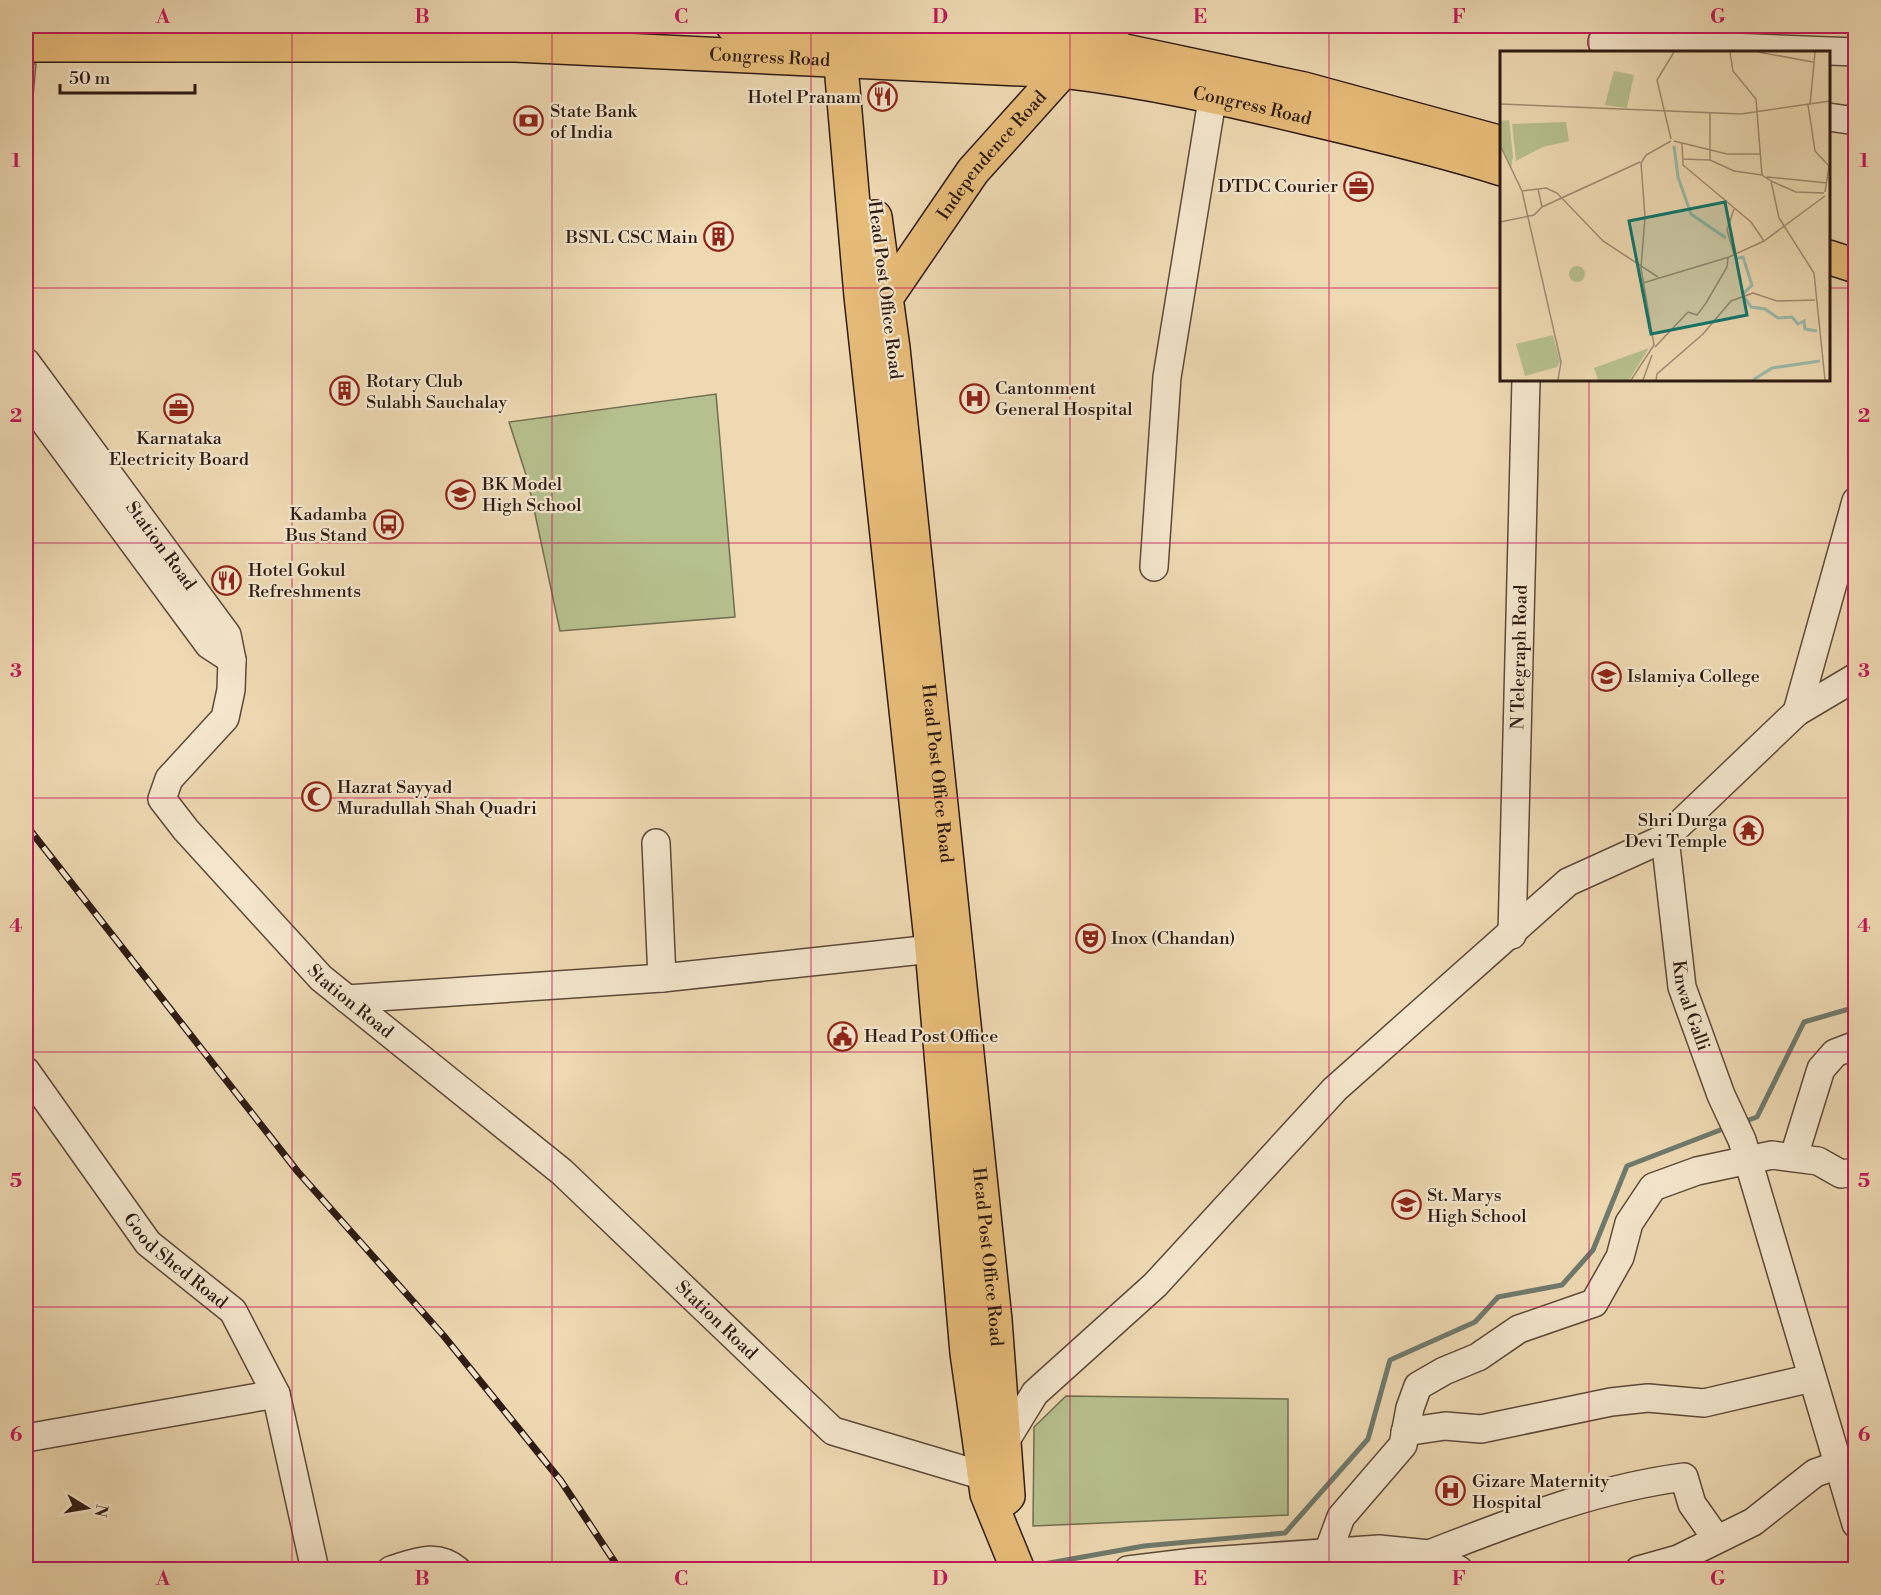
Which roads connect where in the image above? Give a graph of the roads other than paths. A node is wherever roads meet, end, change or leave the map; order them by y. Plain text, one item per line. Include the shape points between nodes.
1 (733, 26) edge
2 (1603, 40) edge
3 (846, 41) edge
4 (1081, 42) edge
5 (26, 45) edge
6 (1856, 52) edge
7 (1213, 94) junction
8 (1830, 117) edge
9 (1856, 121) edge
10 (1500, 142) edge
11 (1500, 168) edge
12 (1830, 258) edge
13 (1856, 266) edge
14 (1830, 278) edge
15 (1856, 286) edge
16 (886, 298) junction
17 (878, 339) junction
18 (26, 362) edge
19 (1526, 381) edge
20 (26, 398) edge
21 (1856, 501) edge
22 (1154, 567) dead end
23 (232, 660) junction
24 (1856, 677) edge
25 (1797, 712) junction
26 (1665, 838) junction
27 (656, 843) dead end
28 (1512, 935) junction
29 (932, 950) junction
30 (662, 978) junction
31 (347, 999) junction
32 (1856, 1045) edge
33 (26, 1071) edge
34 (1745, 1151) junction
35 (1794, 1156) junction
36 (1856, 1172) edge
37 (1812, 1378) junction
38 (276, 1394) junction
39 (1405, 1432) junction
40 (26, 1438) edge
41 (1004, 1447) junction
42 (1847, 1461) edge
43 (984, 1476) junction
44 (995, 1512) junction
45 (1856, 1524) edge
46 (1716, 1538) junction
47 (1328, 1552) junction
48 (1429, 1554) junction
49 (1380, 1559) edge
50 (1014, 1560) edge
51 (315, 1569) edge
52 (390, 1569) edge
53 (457, 1569) edge
54 (1128, 1569) edge
55 (1459, 1569) edge
56 (1639, 1569) edge

1 - 3 main road, Congress Road
2 - 6 street
3 - 4 main road, Congress Road
3 - 5 main road, Congress Road
3 - 16 main road, Head Post Office Road
3 - 17 main road, Head Post Office Road
4 - 7 main road, Congress Road via 1121,78
4 - 10 main road, Congress Road via 1304,89
4 - 16 main road, Independence Road via 973,171
7 - 11 main road, Congress Road via 1433,147
7 - 22 street via 1167,377
8 - 9 street
12 - 13 main road
14 - 15 main road
16 - 17 main road, Head Post Office Road
17 - 29 main road, Head Post Office Road
17 - 41 main road, Head Post Office Road via 995,1320
18 - 23 street, Station Road via 227,635
19 - 28 street, N Telegraph Road
20 - 23 street via 209,645
21 - 25 street
23 - 31 street, Station Road via 225,718 169,779 162,799 321,978
24 - 25 street
25 - 26 street
26 - 28 street via 1568,882
26 - 34 street, Knwal Galli via 1682,987 1720,1095
27 - 30 street
28 - 41 street via 1335,1089 1155,1285 1035,1393
29 - 30 street
29 - 43 main road, Head Post Office Road via 967,1353
30 - 31 street
31 - 43 street, Station Road via 562,1172 833,1431
32 - 35 street via 1835,1053 1821,1069
33 - 38 street, Good Shed Road via 148,1243 233,1311
34 - 35 street
34 - 37 street, Knwal Galli
34 - 39 street via 1653,1187 1629,1223 1620,1257 1594,1303 1519,1329 1478,1357 1418,1386
35 - 36 street via 1818,1161 1841,1174
37 - 39 street via 1704,1403 1648,1398 1481,1429 1445,1426
37 - 42 street, Knwal Galli
38 - 40 street
38 - 51 street, Good Shed Road
39 - 47 street via 1403,1445 1341,1517
41 - 43 street
41 - 44 main road, Head Post Office Road via 1008,1496
42 - 45 street, Knwal Galli
42 - 46 street via 1815,1473 1753,1522
43 - 44 main road, Head Post Office Road
44 - 50 main road, Head Post Office Road
46 - 48 street via 1692,1504 1684,1477 1574,1499
46 - 56 street via 1678,1559
47 - 49 street
47 - 54 street
48 - 49 street
48 - 55 street
52 - 53 street via 430,1559 445,1561

